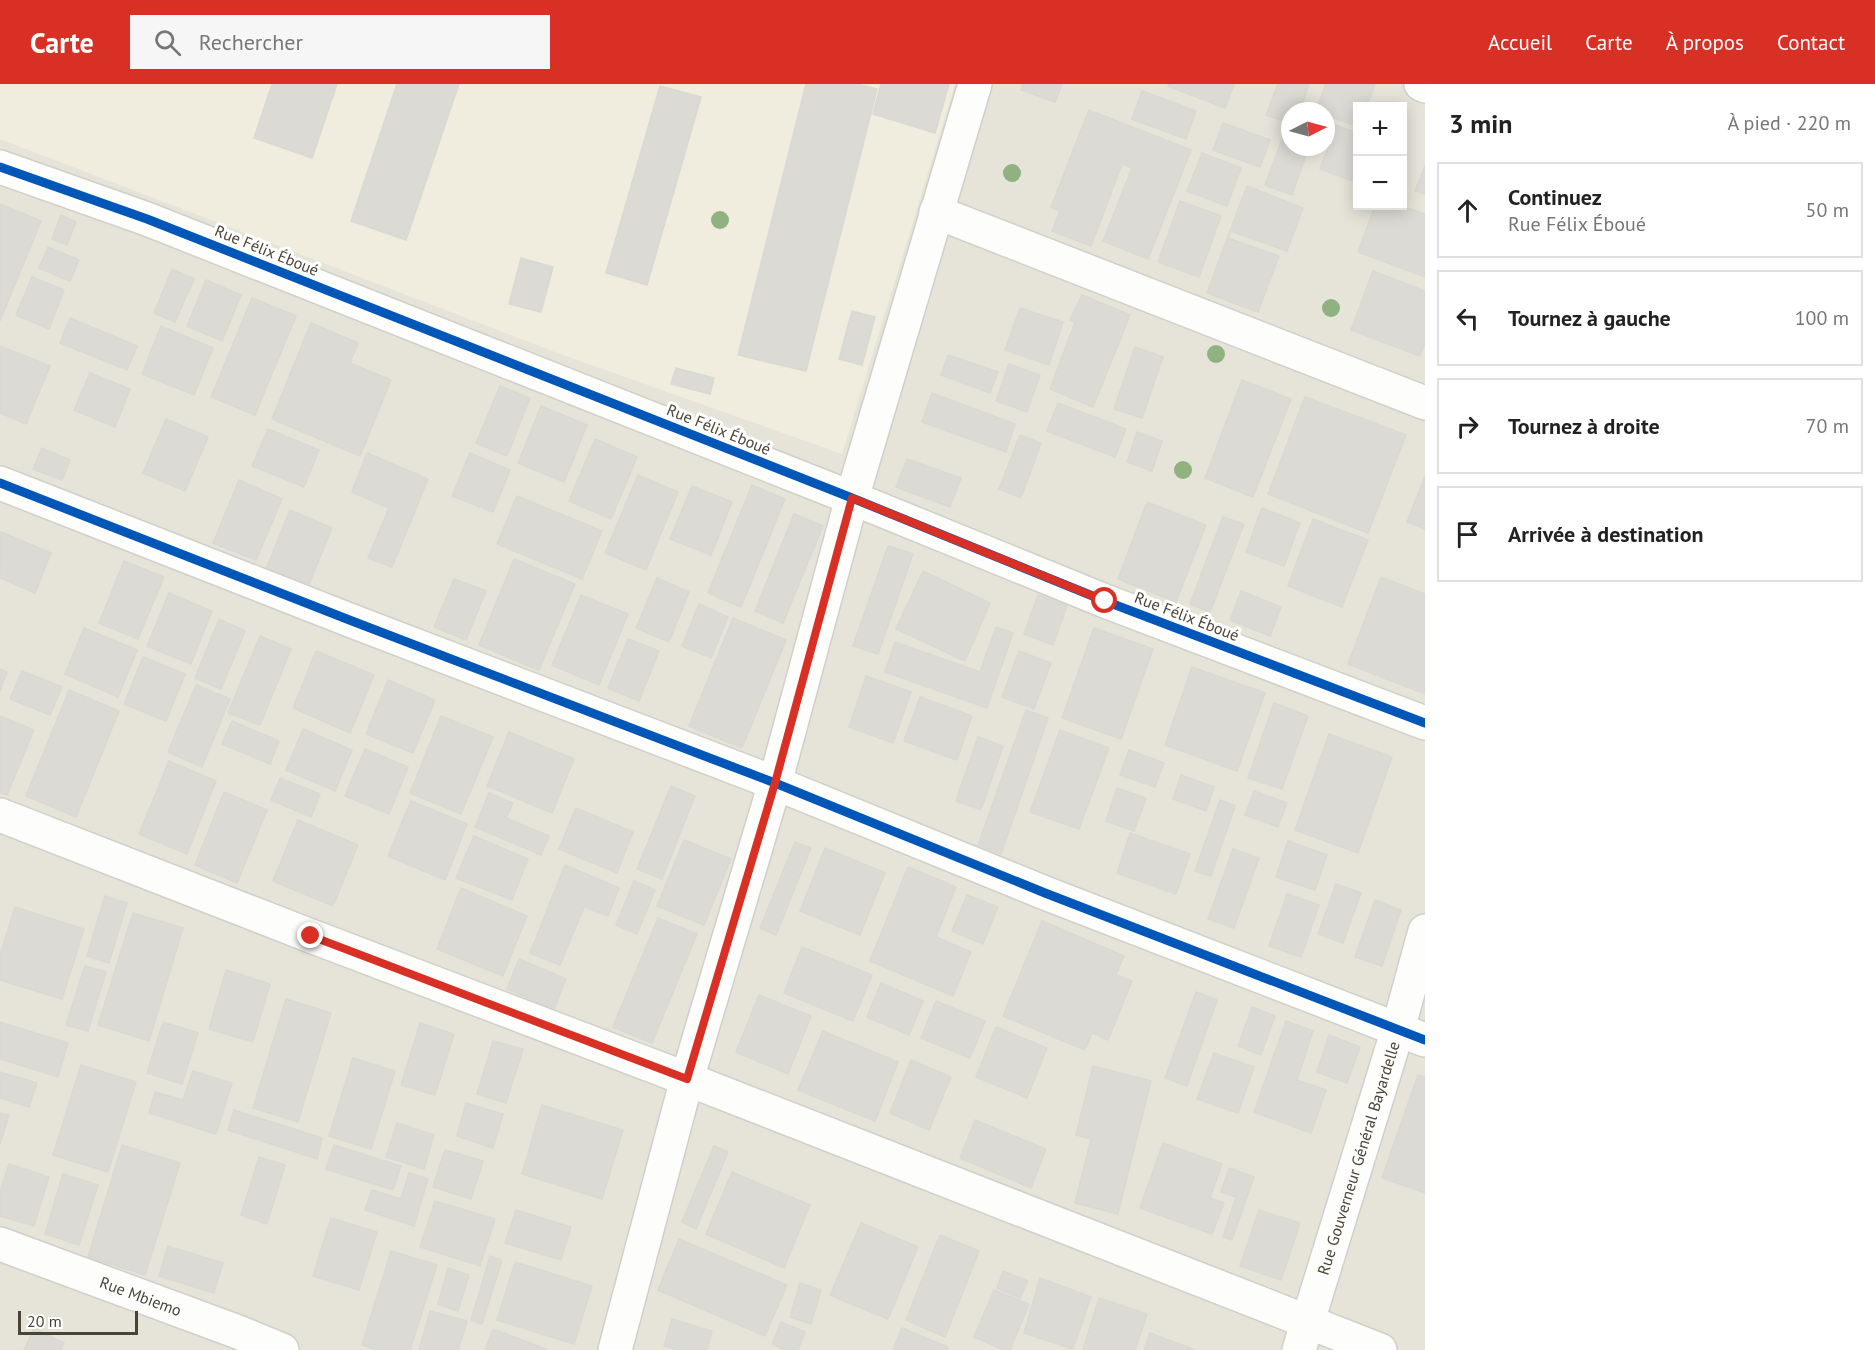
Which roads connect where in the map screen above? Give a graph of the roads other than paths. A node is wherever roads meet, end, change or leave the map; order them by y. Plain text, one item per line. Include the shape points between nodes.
1 (975, 84) edge
2 (1420, 84) edge
3 (1425, 86) edge
4 (0, 167) edge
5 (936, 212) junction
6 (1425, 403) edge
7 (0, 483) edge
8 (852, 498) junction
9 (1425, 723) edge
10 (775, 783) junction
11 (0, 815) edge
12 (1425, 931) edge
13 (1412, 1035) edge
14 (687, 1079) junction
15 (0, 1244) edge
16 (1303, 1335) edge
17 (282, 1350) edge
18 (615, 1350) edge
19 (1380, 1350) edge

1 - 5 street
2 - 3 street
4 - 8 street, Rue Félix Éboué via 147,219
5 - 6 street
5 - 8 street
7 - 10 street
8 - 9 street, Rue Félix Éboué via 1105,601
8 - 10 street
10 - 13 street
10 - 14 street
11 - 14 street
12 - 13 street, Rue Gouverneur Général Bayardelle
13 - 16 street, Rue Gouverneur Général Bayardelle
14 - 16 street
14 - 18 street
15 - 17 street, Rue Mbiemo
16 - 19 street

